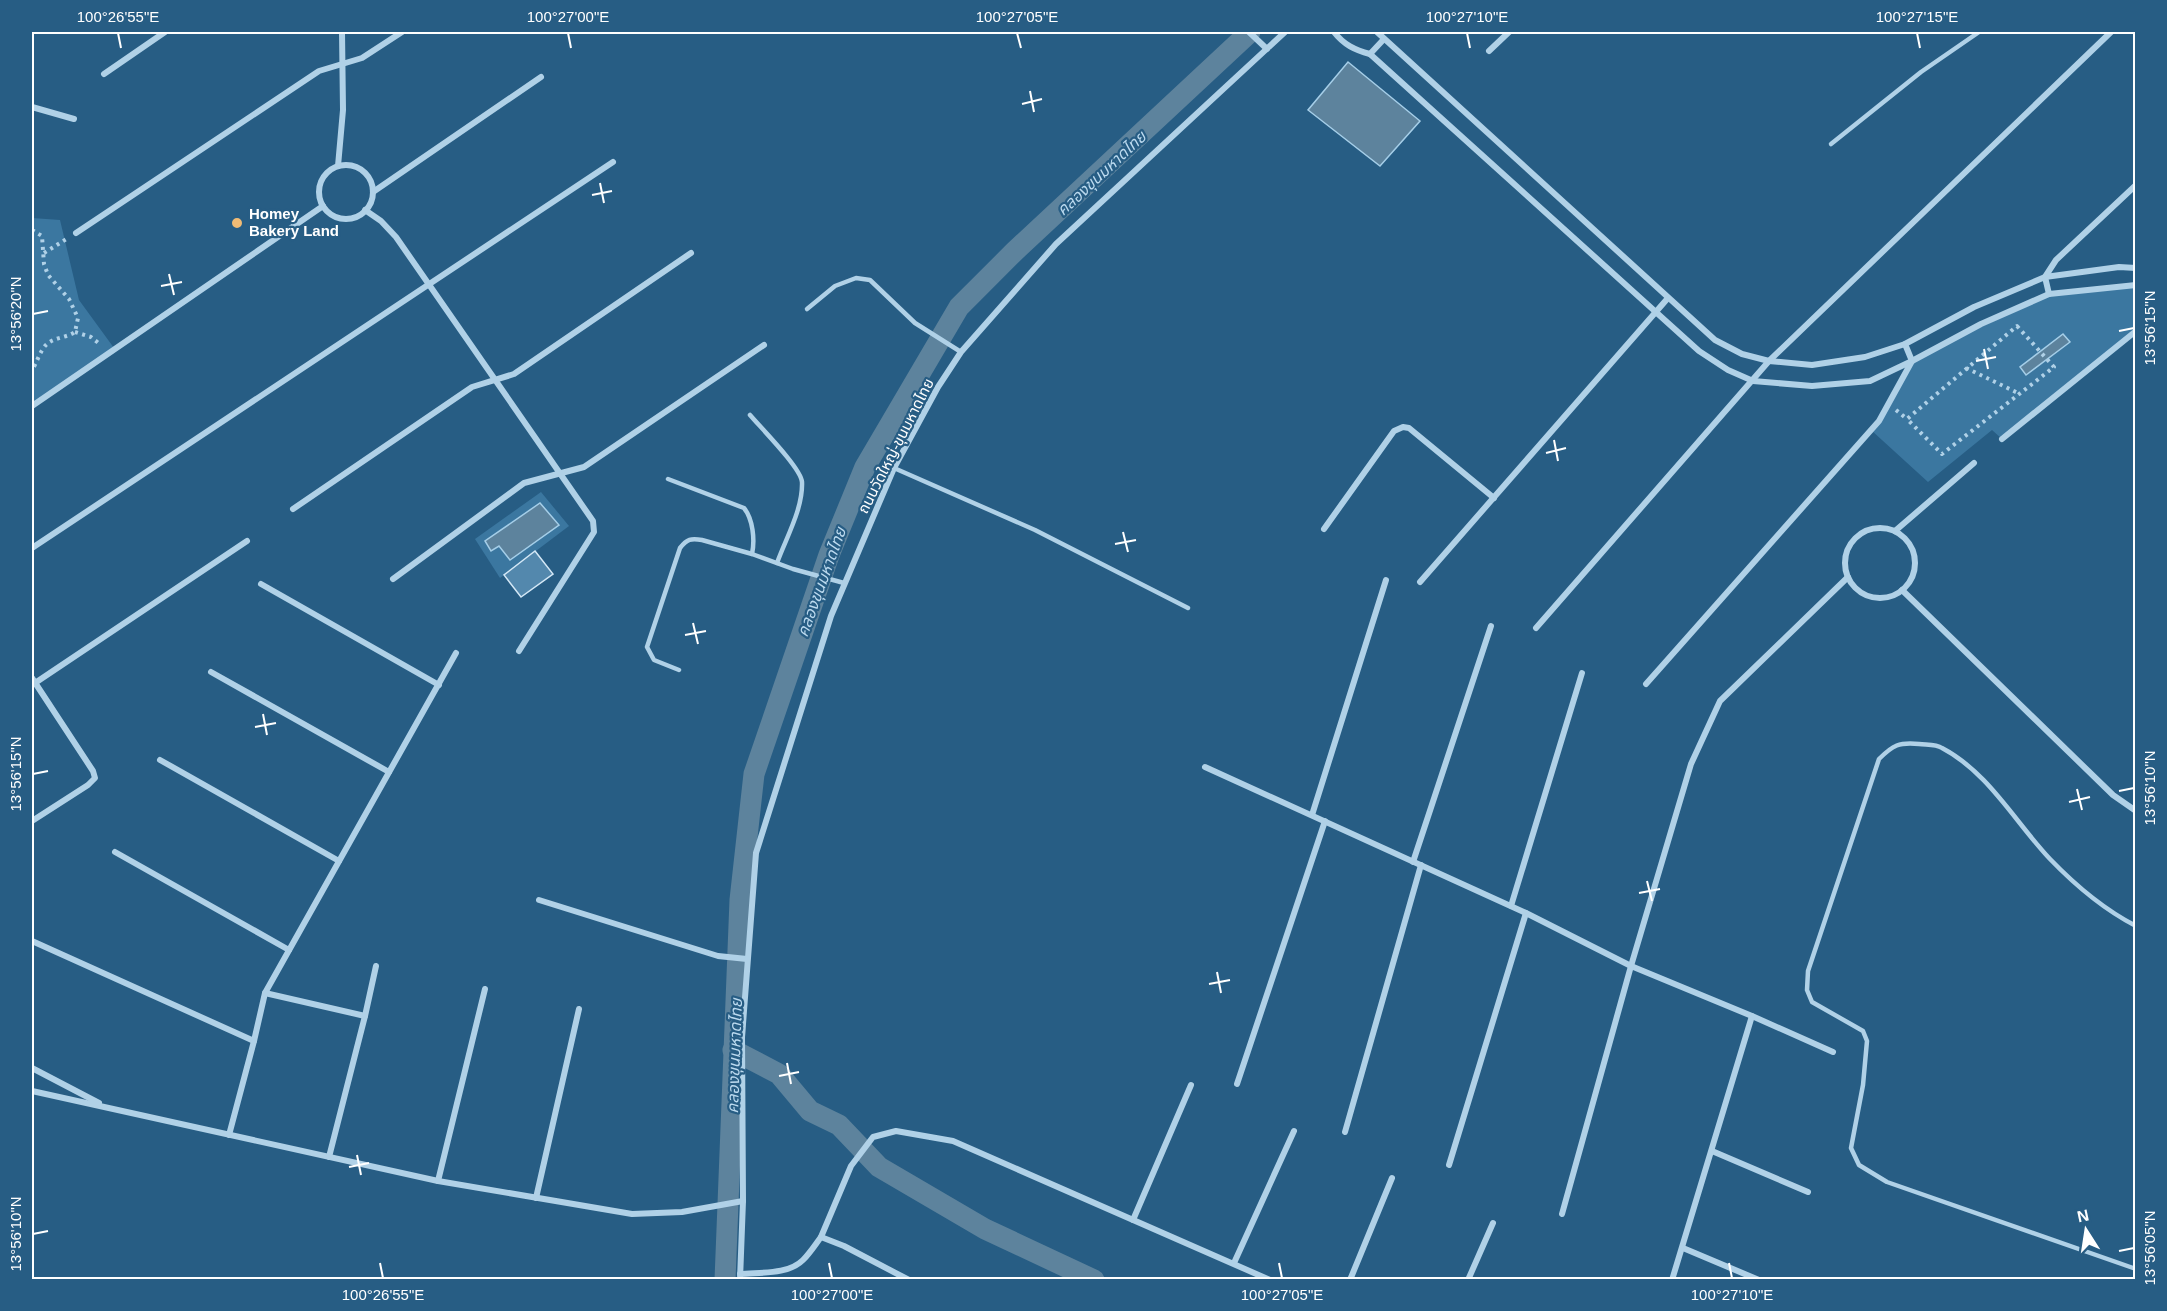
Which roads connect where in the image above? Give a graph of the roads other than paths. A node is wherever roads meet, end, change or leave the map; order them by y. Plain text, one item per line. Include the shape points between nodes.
1 (165, 32) edge
2 (342, 32) edge
3 (402, 32) edge
4 (1249, 32) edge
5 (1285, 32) edge
6 (1334, 32) edge
7 (1377, 32) edge
8 (1509, 32) edge
9 (1979, 32) edge
10 (2111, 32) edge
11 (1384, 39) junction
12 (1266, 49) junction
13 (1489, 51) dead end
14 (1370, 54) junction
15 (343, 64) junction
16 (104, 74) dead end
17 (541, 77) dead end
18 (32, 107) edge
19 (74, 119) dead end
20 (1831, 144) dead end
21 (613, 162) dead end
22 (338, 166) junction
23 (2136, 185) edge
24 (373, 192) junction
25 (323, 206) junction
26 (365, 210) junction
27 (76, 233) road end
28 (691, 253) dead end
29 (2136, 268) edge
30 (2045, 277) junction
31 (428, 284) junction
32 (2136, 285) edge
33 (2049, 294) junction
34 (1668, 298) junction
35 (807, 309) dead end
36 (1656, 312) junction
37 (2136, 331) edge
38 (1905, 344) junction
39 (764, 345) dead end
40 (961, 352) junction
41 (1769, 361) junction
42 (1912, 361) junction
43 (494, 380) junction
44 (1753, 381) junction
45 (32, 406) edge
46 (750, 415) dead end
47 (2002, 439) dead end
48 (1974, 463) dead end
49 (894, 468) junction
50 (560, 474) junction
51 (668, 479) dead end
52 (1494, 498) junction
53 (293, 509) dead end
54 (1324, 529) dead end
55 (1895, 531) junction
56 (246, 541) dead end
57 (32, 548) edge
58 (752, 554) junction
59 (777, 563) junction
60 (1848, 577) junction
61 (393, 579) dead end
62 (1386, 580) dead end
63 (1420, 582) dead end
64 (844, 583) junction
65 (261, 584) dead end
66 (1902, 590) junction
67 (1188, 608) dead end
68 (1491, 626) dead end
69 (1536, 628) dead end
70 (519, 651) dead end
71 (456, 653) dead end
72 (679, 670) dead end
73 (211, 672) dead end
74 (1582, 673) dead end
75 (33, 682) edge
76 (439, 684) junction
77 (1646, 684) dead end
78 (160, 760) dead end
79 (1205, 767) dead end
80 (389, 772) junction
81 (2136, 811) edge
82 (1312, 815) junction
83 (32, 821) edge
84 (1324, 821) junction
85 (115, 852) dead end
86 (339, 861) junction
87 (1413, 862) junction
88 (1421, 865) junction
89 (538, 900) dead end
90 (1511, 906) junction
91 (1526, 913) junction
92 (2136, 926) edge
93 (32, 941) edge
94 (289, 950) junction
95 (743, 959) junction
96 (376, 966) dead end
97 (1631, 966) junction
98 (485, 989) dead end
99 (265, 993) junction
100 (579, 1009) dead end
101 (365, 1016) junction
102 (1752, 1016) junction
103 (254, 1041) junction
104 (1833, 1052) dead end
105 (32, 1068) edge
106 (1237, 1084) dead end
107 (1191, 1085) dead end
108 (32, 1091) edge
109 (107, 1108) junction
110 (1294, 1131) dead end
111 (1345, 1132) dead end
112 (229, 1135) junction
113 (1712, 1151) junction
114 (329, 1157) junction
115 (1449, 1164) dead end
116 (1392, 1178) dead end
117 (438, 1181) junction
118 (1808, 1192) dead end
119 (537, 1198) junction
120 (743, 1201) junction
121 (1562, 1214) dead end
122 (1133, 1220) junction
123 (1493, 1223) dead end
124 (821, 1237) junction
125 (1683, 1248) junction
126 (1234, 1263) junction
127 (2136, 1269) edge
128 (740, 1277) edge
129 (909, 1280) edge
130 (1270, 1280) edge
131 (1350, 1280) edge
132 (1468, 1280) edge
133 (1672, 1280) edge
134 (1759, 1280) edge

1 - 16 street
2 - 15 street
3 - 15 street via 362,58
4 - 12 street
5 - 12 street, ถนนวัดใหญ่-ขุนมหาดไทย
6 - 14 street via 1354,50
7 - 11 street
8 - 13 street
9 - 20 lane via 1921,72
10 - 41 street
11 - 14 street
11 - 34 street
12 - 40 street, ถนนวัดใหญ่-ขุนมหาดไทย via 1056,244
14 - 36 street
15 - 22 street
15 - 27 street via 319,71
17 - 24 street
18 - 19 street
21 - 31 street
22 - 24 street via 347,165 363,172
22 - 25 street via 320,184
23 - 30 street via 2056,260
24 - 26 street
25 - 26 street via 341,218 358,216
25 - 45 street
26 - 31 street via 396,237
28 - 43 street via 514,374
29 - 30 street
30 - 33 street
30 - 38 street via 1974,307
31 - 43 street
31 - 57 street
32 - 33 street
33 - 42 street
34 - 36 street
34 - 41 street via 1715,340 1742,354
35 - 40 lane via 835,286 856,278 870,280 915,323
36 - 44 street via 1699,351
36 - 52 street
37 - 47 street
38 - 41 street via 1865,357 1812,365
38 - 42 street
39 - 50 street via 584,467
40 - 49 street, ถนนวัดใหญ่-ขุนมหาดไทย
41 - 44 street
42 - 44 street via 1870,381 1812,386
42 - 77 street via 1879,421
43 - 50 street
43 - 53 street via 472,387
44 - 69 street
46 - 59 lane via 802,480 798,508
48 - 55 street
49 - 64 street, ถนนวัดใหญ่-ขุนมหาดไทย
49 - 67 lane via 1035,530
50 - 61 street via 524,483
50 - 70 street via 593,521 594,532
51 - 58 lane via 744,508 754,544
52 - 54 street via 1403,427 1394,431
52 - 63 street
55 - 60 street via 1870,529 1860,534 1846,554
55 - 66 street via 1910,543 1916,565
56 - 75 street
58 - 59 lane
58 - 72 lane via 694,538 686,540 680,548 647,647 654,660
59 - 64 lane
60 - 66 street via 1855,587 1876,597 1888,597
60 - 97 street via 1720,701 1691,765
62 - 82 street
64 - 95 street, ถนนวัดใหญ่-ขุนมหาดไทย via 756,853
65 - 76 street
66 - 81 street via 2113,795
68 - 87 street
71 - 76 street
73 - 80 street
74 - 90 street
75 - 83 street via 95,778
76 - 80 street
78 - 86 street
79 - 82 street
80 - 86 street
82 - 84 street
84 - 87 street
84 - 106 street
85 - 94 street
86 - 94 street
87 - 88 street
88 - 90 street
88 - 111 street
89 - 95 street via 718,956
90 - 91 street
91 - 97 street
91 - 115 street
92 - 127 lane via 2079,887 1971,767 1940,746 1906,743 1891,747 1879,759 1808,971 1807,990 1812,1002 1863,1031 1867,1041 1851,1148 1859,1165 1887,1182
93 - 103 street
94 - 99 street
95 - 120 street, ถนนวัดใหญ่-ขุนมหาดไทย
96 - 101 street
97 - 102 street
97 - 121 street
98 - 117 street
99 - 101 street
99 - 103 street
100 - 119 street
101 - 114 street
102 - 104 street
102 - 113 street
103 - 112 street
105 - 109 street
107 - 122 street
108 - 109 street
109 - 112 street
110 - 126 street
112 - 114 street
113 - 118 street
113 - 125 street
114 - 117 street
116 - 131 street
117 - 119 street
119 - 120 street via 632,1214 682,1212
120 - 128 street, ถนนวัดใหญ่-ขุนมหาดไทย
122 - 124 street via 953,1141 896,1131 873,1137 851,1166
122 - 126 street
123 - 132 street
124 - 128 street via 793,1267
124 - 129 street
125 - 133 street
125 - 134 street
126 - 130 street

